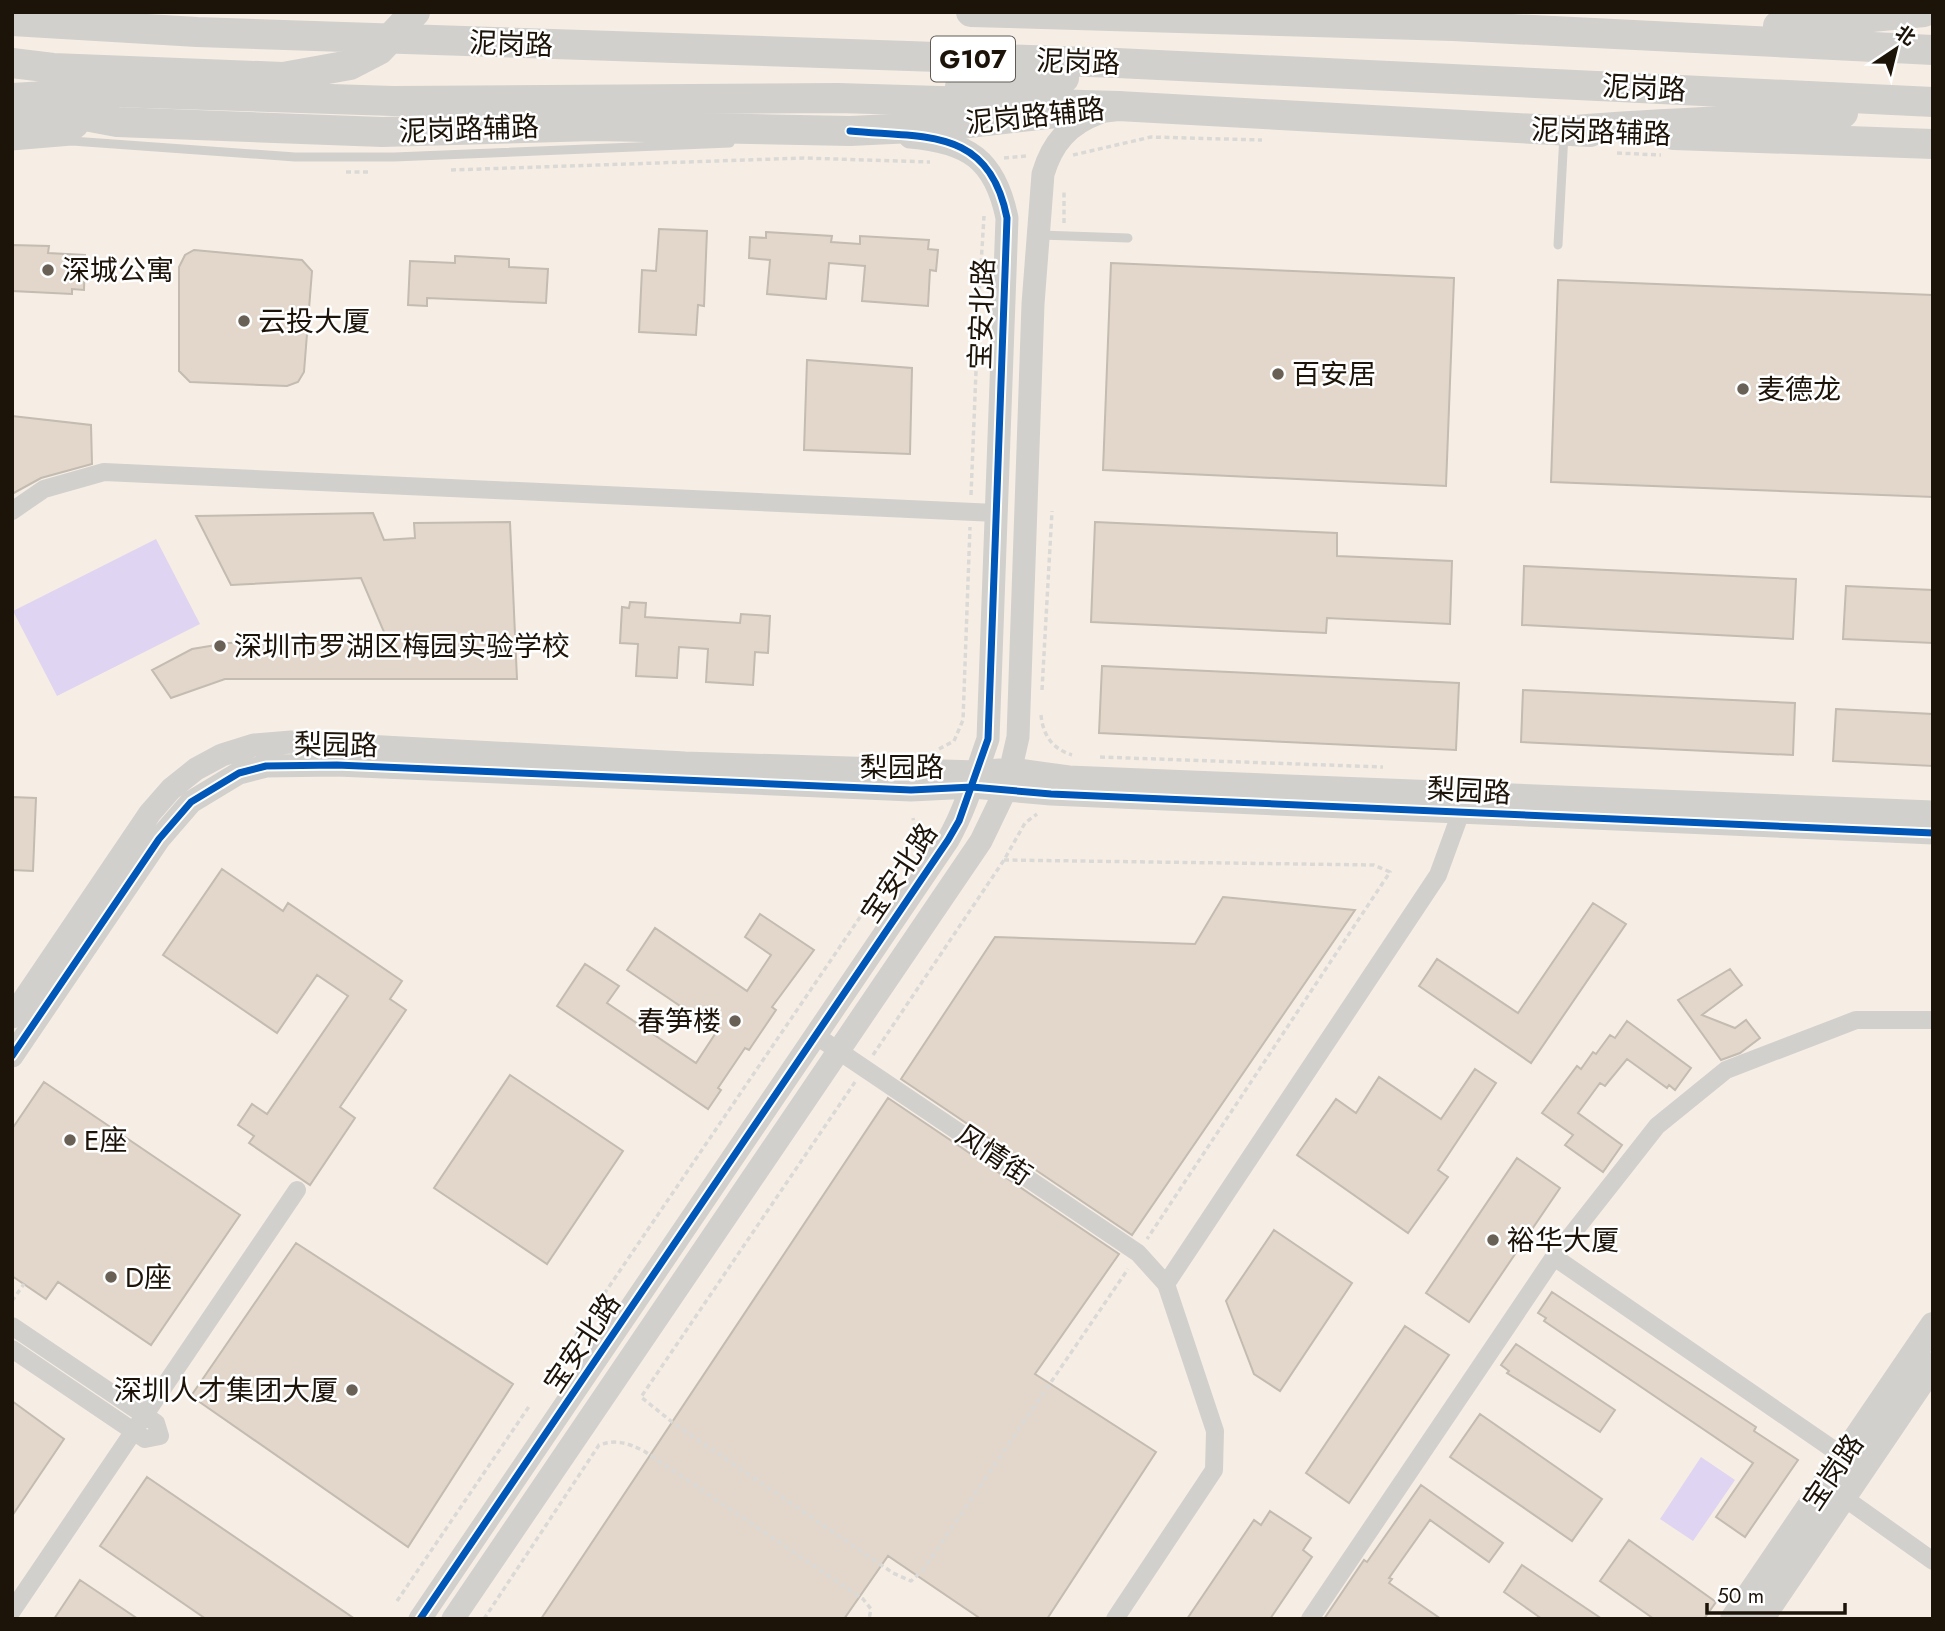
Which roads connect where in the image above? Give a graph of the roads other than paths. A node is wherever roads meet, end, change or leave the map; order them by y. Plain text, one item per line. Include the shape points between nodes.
1 (415, 12) edge
2 (971, 12) edge
3 (1376, 12) edge
4 (1924, 12) edge
5 (12, 21) edge
6 (1453, 26) junction
7 (1717, 39) junction
8 (1933, 50) edge
9 (12, 63) edge
10 (1117, 63) junction
11 (838, 98) junction
12 (12, 100) edge
13 (1926, 102) edge
14 (1118, 106) junction
15 (117, 122) junction
16 (801, 130) junction
17 (12, 131) edge
18 (850, 131) junction
19 (1564, 131) junction
20 (753, 140) dead end
21 (741, 142) dead end
22 (1933, 144) edge
23 (12, 146) edge
24 (1039, 235) junction
25 (1128, 238) dead end
26 (1558, 244) dead end
27 (12, 510) edge
28 (996, 513) junction
29 (1009, 779) junction
30 (974, 780) junction
31 (1461, 802) junction
32 (1933, 812) edge
33 (1933, 833) edge
34 (12, 1017) edge
35 (1933, 1020) edge
36 (815, 1035) junction
37 (840, 1051) junction
38 (12, 1056) edge
39 (297, 1190) dead end
40 (1554, 1257) junction
41 (1166, 1284) junction
42 (1933, 1325) edge
43 (12, 1326) edge
44 (12, 1349) edge
45 (1933, 1365) edge
46 (144, 1415) junction
47 (132, 1431) junction
48 (1852, 1462) junction
49 (1834, 1490) junction
50 (1933, 1561) edge
51 (12, 1611) edge
52 (420, 1619) edge
53 (453, 1619) edge
54 (1115, 1619) edge
55 (1310, 1619) edge
56 (1733, 1619) edge
57 (1761, 1619) edge

1 - 9 main road via 379,50 350,65 295,75
2 - 6 main road, 泥岗路 / G107
3 - 6 main road
4 - 7 main road via 1764,28
5 - 10 main road, 泥岗路 / G107 via 210,33
6 - 7 main road, 泥岗路 / G107
7 - 8 main road, 泥岗路 / G107
10 - 11 main road via 1076,77
10 - 13 main road, 泥岗路 / G107
11 - 12 main road via 270,99 113,92
11 - 14 main road
12 - 15 main road, 泥岗路辅路
13 - 19 main road via 1776,120 1655,122
14 - 18 main road, 泥岗路辅路 via 947,126
14 - 19 main road, 泥岗路辅路
14 - 24 street, 宝安北路 via 1071,128 1048,156
15 - 16 main road, 泥岗路辅路 via 382,132 594,126
15 - 17 main road
16 - 18 main road, 泥岗路辅路
16 - 20 lane
18 - 28 street, 宝安北路 via 922,138 968,149 1002,195 1007,218
19 - 22 main road, 泥岗路辅路
19 - 26 lane
21 - 23 lane via 394,157 295,157 72,141
24 - 25 lane
24 - 29 street, 宝安北路 via 1018,729
27 - 28 street via 44,489 104,472
28 - 30 street, 宝安北路 via 988,739
29 - 30 street, 梨园路
29 - 31 street, 梨园路 via 1051,794
29 - 37 street, 宝安北路 via 981,841
30 - 34 street, 梨园路 via 291,742 254,745 222,755 171,789
30 - 36 street, 宝安北路 via 948,840
30 - 38 street, 梨园路 via 911,790 293,763 239,773 214,785 173,821
31 - 32 street, 梨园路
31 - 33 street, 梨园路
31 - 41 street via 1438,875
35 - 40 street via 1856,1020 1726,1070 1657,1126
36 - 37 street, 风情街
36 - 52 street, 宝安北路
37 - 41 street, 风情街 via 1138,1253
37 - 53 street, 宝安北路
39 - 46 street
40 - 48 street
40 - 55 street
41 - 54 street via 1215,1431 1214,1470
42 - 48 main road, 宝岗路
43 - 46 street
44 - 47 street
45 - 48 main road, 宝岗路
46 - 47 street
46 - 47 street via 156,1423 160,1436 145,1439
47 - 51 street
48 - 49 main road, 宝岗路
49 - 50 street
49 - 56 main road, 宝岗路
49 - 57 main road, 宝岗路

